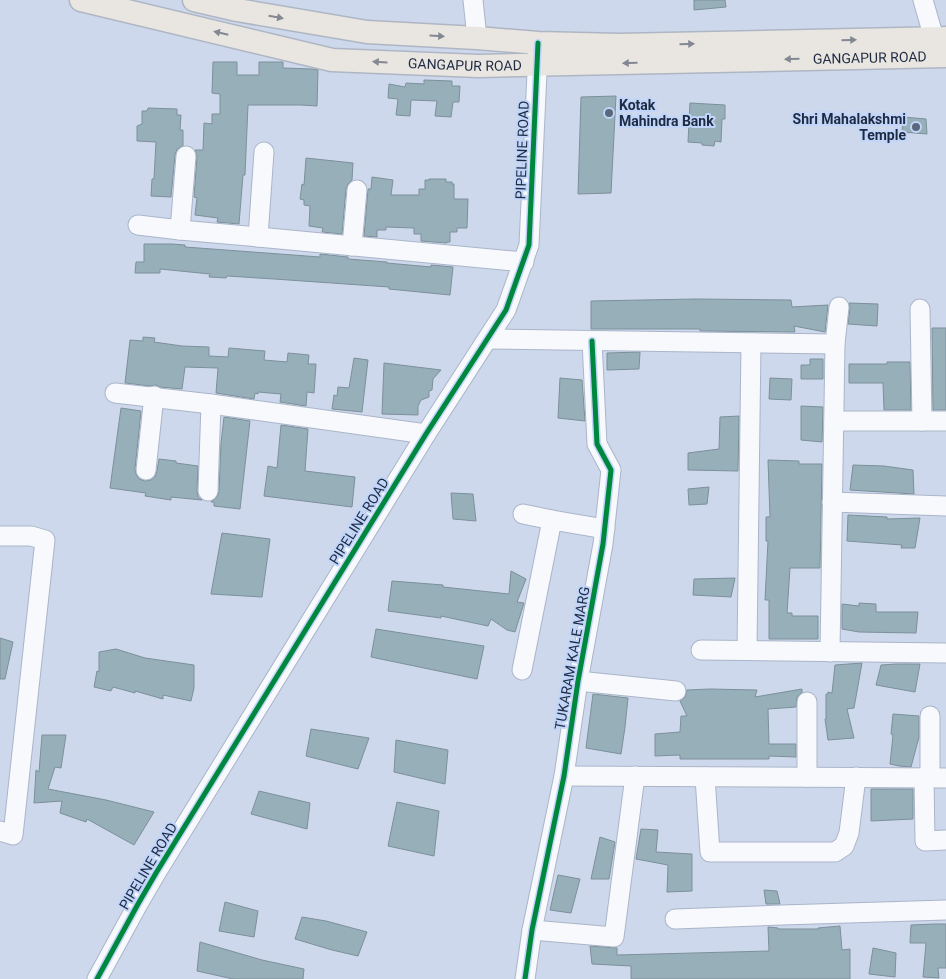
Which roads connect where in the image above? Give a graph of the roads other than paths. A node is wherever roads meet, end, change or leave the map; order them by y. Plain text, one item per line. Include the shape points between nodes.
1 (81, 0) edge
2 (194, 0) edge
3 (473, 0) edge
4 (923, 0) edge
5 (144, 7) edge
6 (477, 38) junction
7 (538, 43) junction
8 (941, 47) edge
9 (537, 66) junction
10 (264, 152) dead end
11 (186, 156) dead end
12 (357, 190) dead end
13 (138, 225) dead end
14 (180, 230) junction
15 (258, 236) junction
16 (352, 246) junction
17 (524, 262) junction
18 (839, 306) dead end
19 (920, 310) dead end
20 (488, 339) junction
21 (592, 341) junction
22 (751, 343) junction
23 (835, 344) junction
24 (115, 392) dead end
25 (154, 396) junction
26 (211, 404) junction
27 (834, 421) junction
28 (922, 421) junction
29 (946, 421) edge
30 (426, 434) junction
31 (146, 470) dead end
32 (208, 491) dead end
33 (832, 502) junction
34 (946, 506) edge
35 (523, 514) dead end
36 (552, 520) junction
37 (605, 529) junction
38 (0, 536) edge
39 (701, 650) dead end
40 (747, 650) junction
41 (830, 652) junction
42 (946, 653) edge
43 (522, 670) dead end
44 (578, 681) junction
45 (676, 691) dead end
46 (807, 702) dead end
47 (930, 716) dead end
48 (564, 776) junction
49 (634, 776) junction
50 (705, 777) junction
51 (807, 777) junction
52 (856, 777) junction
53 (933, 778) edge
54 (7, 833) edge
55 (946, 840) edge
56 (946, 910) edge
57 (675, 920) dead end
58 (532, 930) junction
59 (97, 979) edge
60 (525, 979) edge

1 - 5 main road, GANGAPUR ROAD
2 -> 6 main road, GANGAPUR ROAD via 367,32
3 - 6 street
4 - 8 street
9 -> 5 main road, GANGAPUR ROAD via 332,60
6 - 7 main road, GANGAPUR ROAD
7 -> 8 main road, GANGAPUR ROAD
7 - 9 street, PIPELINE ROAD
8 -> 9 main road, GANGAPUR ROAD
9 - 17 street, PIPELINE ROAD via 529,245
10 - 15 street
11 - 14 street
12 - 16 street
13 - 14 street
14 - 15 street
15 - 16 street
16 - 17 street
17 - 20 street, PIPELINE ROAD via 506,310
18 - 23 street
19 - 28 street
20 - 21 street
20 - 30 street, PIPELINE ROAD
21 - 22 street
21 - 37 street, TUKARAM KALE MARG via 597,444 611,470
22 - 23 street
22 - 40 street
23 - 27 street
24 - 25 street
25 - 26 street
25 - 31 street
26 - 30 street
26 - 32 street
27 - 28 street
27 - 33 street
28 - 29 street
30 - 59 street, PIPELINE ROAD via 156,873
33 - 34 street
33 - 41 street
35 - 36 street
36 - 37 street
36 - 43 street
37 - 44 street, TUKARAM KALE MARG
38 - 54 street via 32,536 45,540
39 - 40 street
40 - 41 street
41 - 42 street
44 - 45 street
44 - 48 street, TUKARAM KALE MARG
46 - 51 street
47 - 53 street
48 - 49 street
48 - 58 street, TUKARAM KALE MARG
49 - 50 street
49 - 58 street via 614,937
50 - 51 street
50 - 52 street via 710,852 834,852 844,846 849,833
51 - 52 street
52 - 53 street
53 - 55 street via 925,841
56 - 57 street
58 - 60 street, TUKARAM KALE MARG

